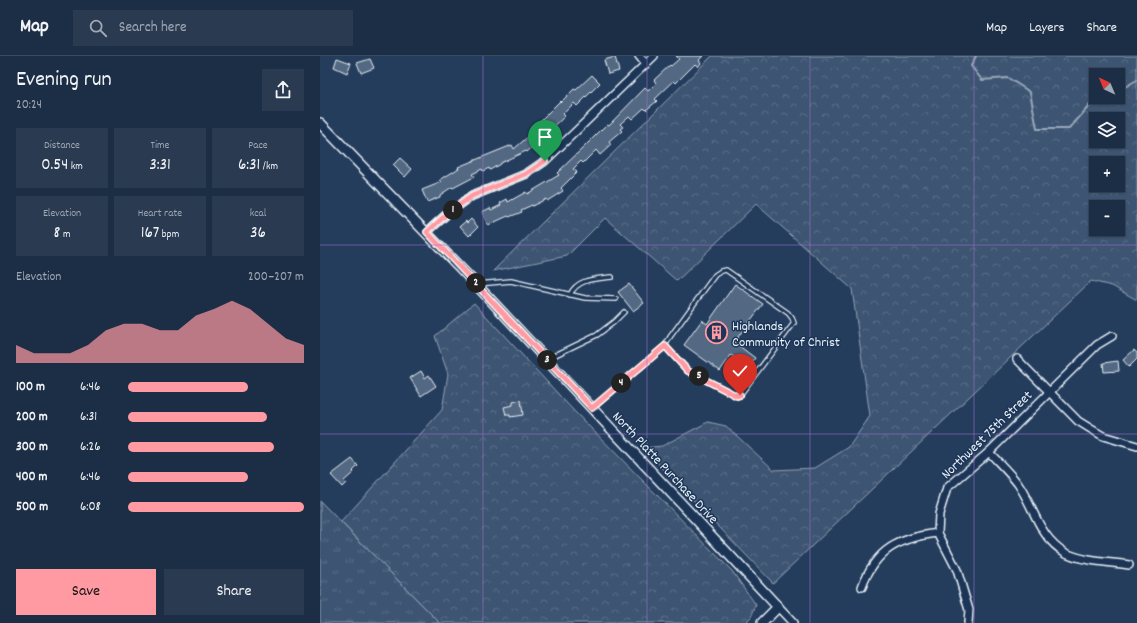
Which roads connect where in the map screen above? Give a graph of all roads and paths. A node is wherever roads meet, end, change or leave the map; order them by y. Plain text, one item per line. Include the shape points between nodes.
1 (639, 56) edge
2 (654, 56) edge
3 (646, 64) junction
4 (320, 123) edge
5 (427, 232) junction
6 (612, 277) dead end
7 (477, 284) junction
8 (570, 295) junction
9 (616, 299) dead end
10 (624, 312) dead end
11 (1112, 336) dead end
12 (665, 346) junction
13 (546, 359) junction
14 (1017, 359) dead end
15 (1049, 392) junction
16 (592, 408) junction
17 (1137, 446) edge
18 (988, 452) junction
19 (938, 533) junction
20 (1129, 565) dead end
21 (862, 587) dead end
22 (778, 607) junction
23 (762, 623) edge
24 (793, 623) edge
25 (968, 623) edge

1 - 3 street
2 - 3 street
3 - 5 street via 545,161 526,174 472,196
4 - 5 street, North Platte Purchase Drive
5 - 7 street, North Platte Purchase Drive
6 - 8 lane via 582,282
7 - 8 lane via 511,281
7 - 13 street, North Platte Purchase Drive
8 - 9 lane
10 - 13 lane via 597,335
11 - 15 street, Northwest 75th Street via 1097,345
12 - 12 lane via 715,275 726,270 788,313 794,323 737,396 688,371
12 - 16 lane
13 - 16 street, North Platte Purchase Drive
14 - 15 street
15 - 17 street via 1078,421 1091,429 1103,436
15 - 18 street, Northwest 75th Street
16 - 22 street, North Platte Purchase Drive
18 - 19 street, Northwest 75th Street via 947,488 939,514
18 - 20 street via 1018,484 1044,532 1060,549 1074,556
19 - 21 street via 921,535 886,549 874,563
19 - 25 street via 957,570 969,610
22 - 23 street
22 - 24 street, North Platte Purchase Drive

